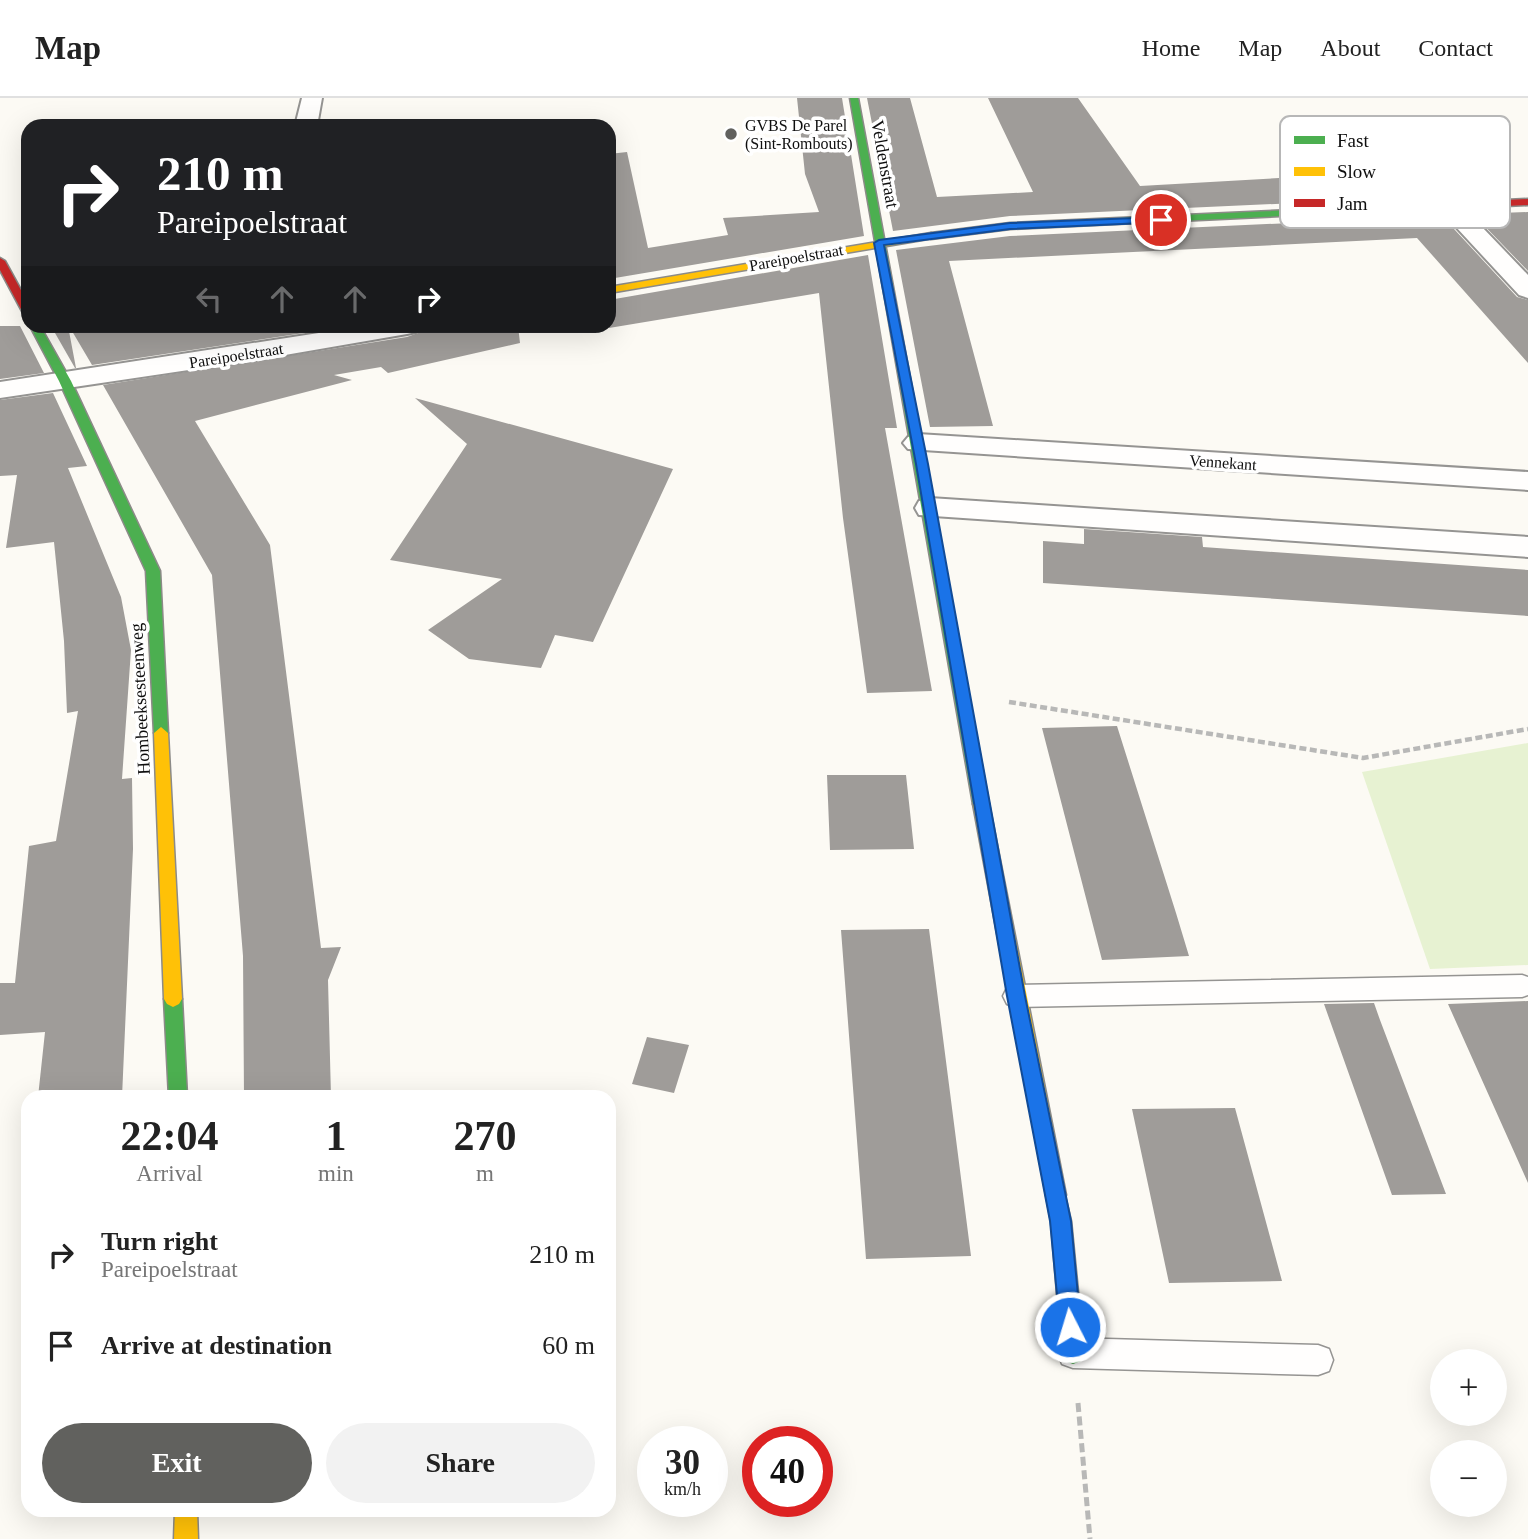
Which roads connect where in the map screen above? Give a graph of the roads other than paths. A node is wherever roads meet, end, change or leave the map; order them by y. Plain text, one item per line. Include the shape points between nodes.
1 (312, 98) edge
2 (854, 98) edge
3 (308, 119) edge
4 (1528, 202) edge
5 (1510, 203) edge
6 (1280, 215) edge
7 (1470, 228) edge
8 (879, 243) junction
9 (0, 261) edge
10 (616, 289) edge
11 (1528, 290) edge
12 (21, 300) edge
13 (39, 333) edge
14 (260, 333) edge
15 (366, 333) edge
16 (256, 352) junction
17 (65, 380) junction
18 (0, 390) edge
19 (918, 443) junction
20 (1528, 481) edge
21 (930, 508) junction
22 (1528, 547) edge
23 (1522, 986) dead end
24 (1016, 996) junction
25 (178, 1090) edge
26 (1073, 1353) joint
27 (1318, 1360) dead end
28 (186, 1517) edge
29 (187, 1539) edge

1 - 3 street
2 - 8 street, Veldenstraat
4 - 5 street, Pareipoelstraat
6 - 8 street, Pareipoelstraat via 1010,226
7 - 11 street
8 - 10 street, Pareipoelstraat
8 - 19 street, Veldenstraat
9 - 12 street
13 - 17 street, Hombeeksesteenweg
14 - 16 street
15 - 16 street, Pareipoelstraat
16 - 17 street, Pareipoelstraat
17 - 18 street, Pareipoelstraat
17 - 25 street, Hombeeksesteenweg via 153,571
19 - 20 street, Vennekant
19 - 21 street, Veldenstraat
21 - 22 street
21 - 24 street, Veldenstraat
23 - 24 lane
24 - 26 street, Veldenstraat via 1060,1221
26 - 27 lane
28 - 29 street

